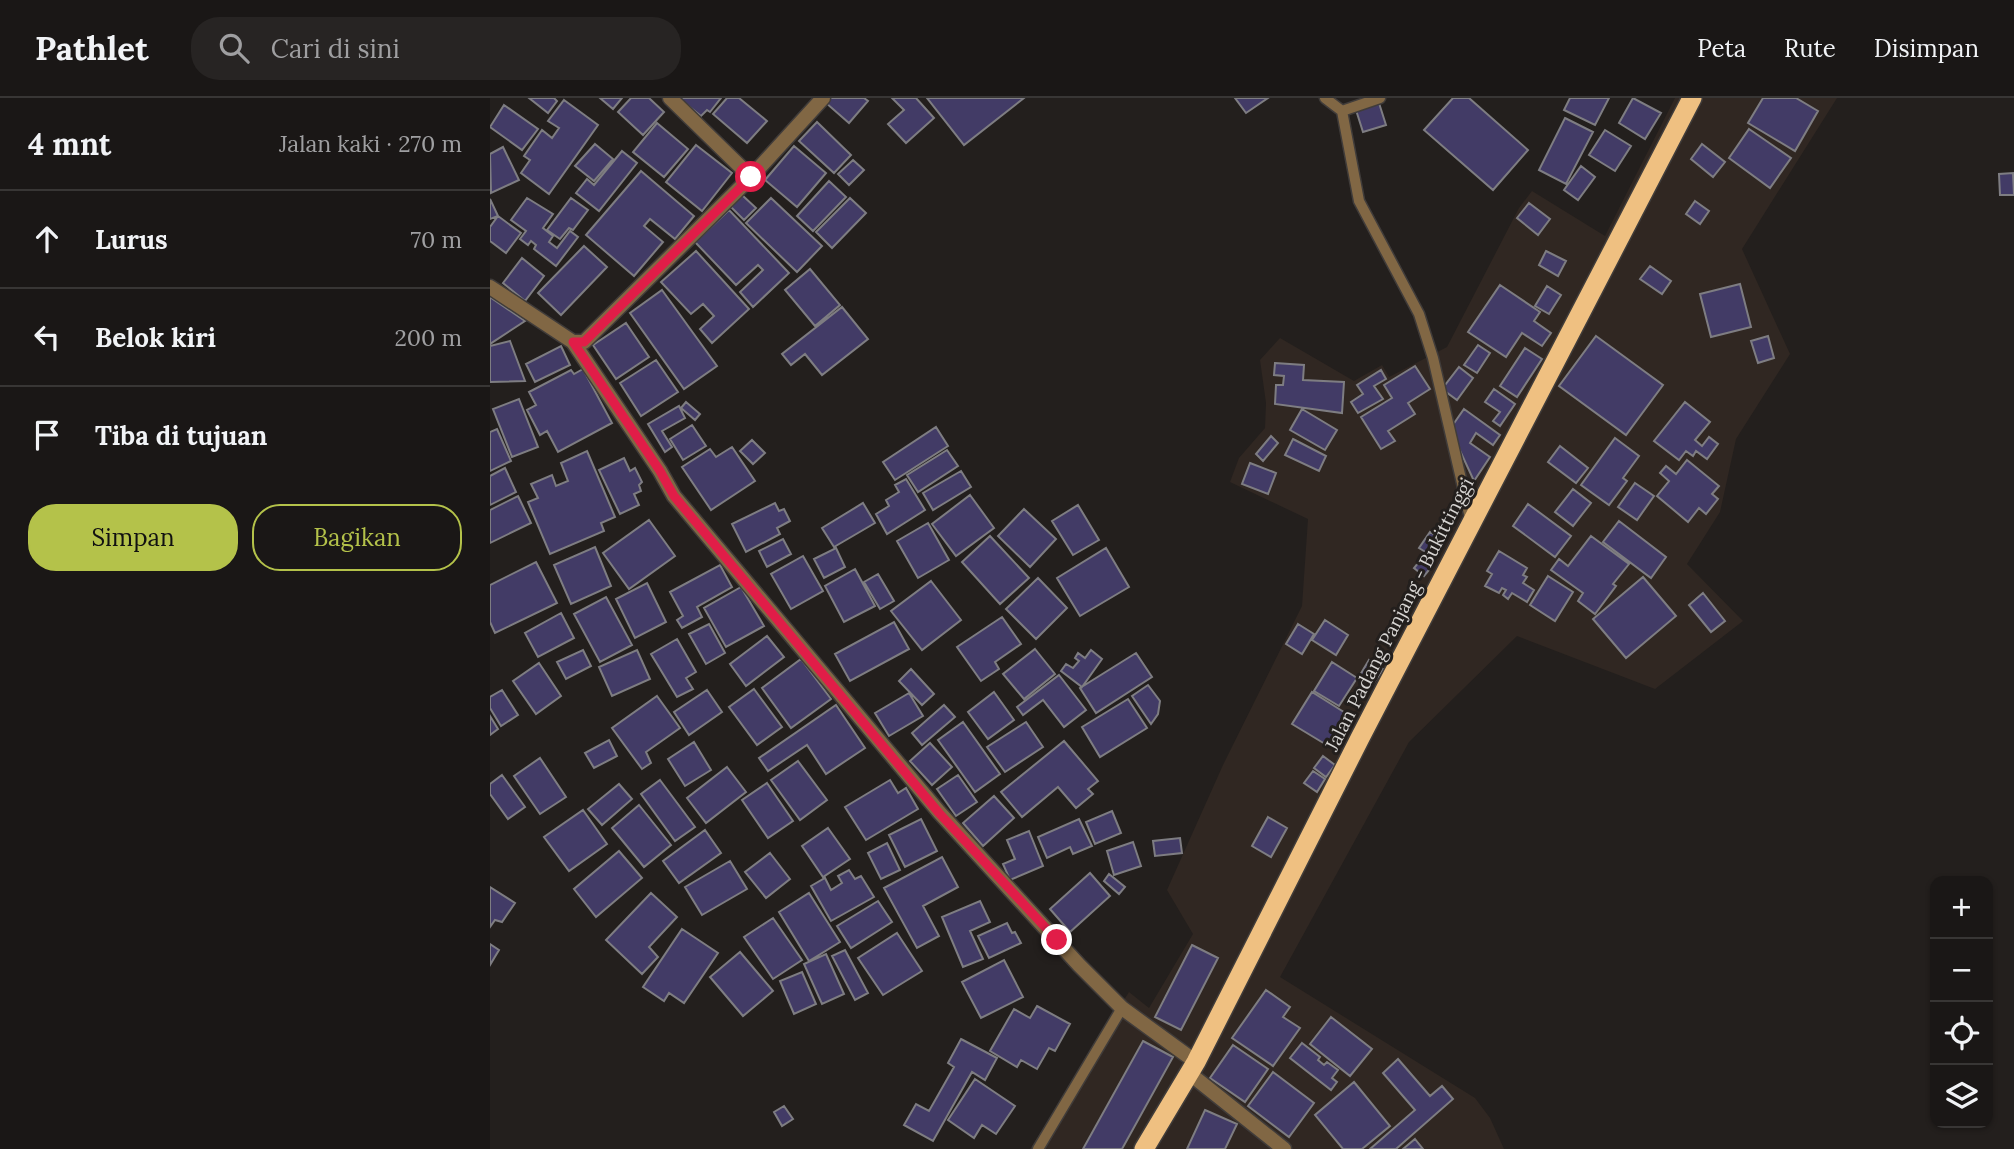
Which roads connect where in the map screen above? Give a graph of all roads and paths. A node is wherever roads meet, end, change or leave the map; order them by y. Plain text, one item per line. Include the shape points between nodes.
1 (670, 98) edge
2 (823, 98) edge
3 (1325, 98) edge
4 (1380, 98) edge
5 (1692, 98) edge
6 (1342, 111) junction
7 (751, 177) junction
8 (490, 287) edge
9 (573, 342) junction
10 (1472, 524) junction
11 (1122, 1007) junction
12 (1192, 1068) junction
13 (1038, 1149) edge
14 (1144, 1149) edge
15 (1284, 1149) edge

1 - 7 street
2 - 7 street
3 - 6 lane
4 - 6 lane
5 - 10 highway, Jalan Padang Panjang - Bukittinggi
6 - 10 lane via 1359,201 1419,314 1433,358
7 - 9 street via 584,342
8 - 9 street
9 - 11 street via 674,496 939,813
10 - 12 highway, Jalan Padang Panjang - Bukittinggi
11 - 12 street
11 - 13 lane
12 - 14 highway, Jalan Padang Panjang - Bukittinggi
12 - 15 street

